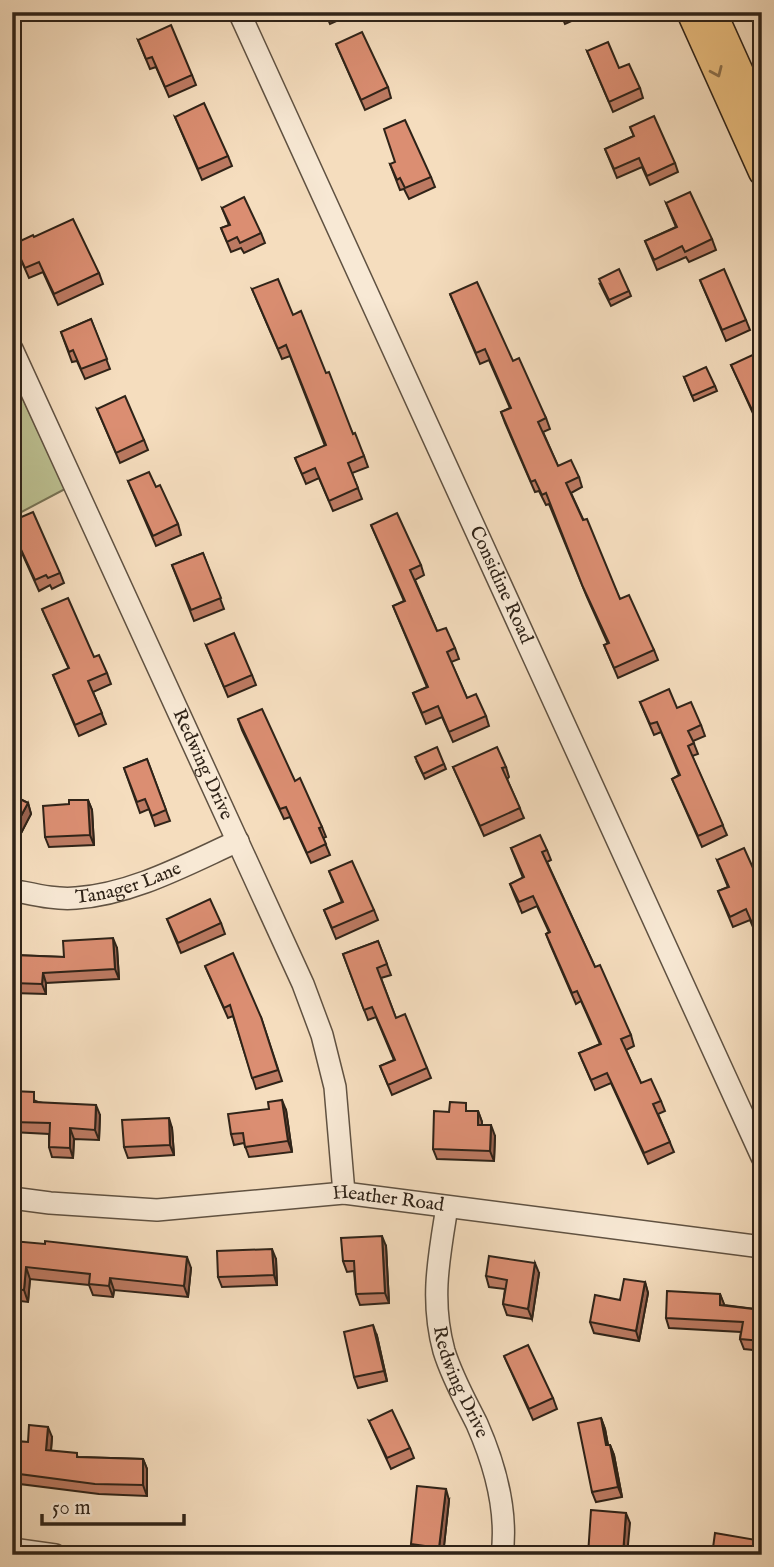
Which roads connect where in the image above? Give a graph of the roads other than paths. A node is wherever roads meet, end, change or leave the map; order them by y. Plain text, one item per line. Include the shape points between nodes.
1 (239, 12) edge
2 (690, 12) edge
3 (713, 12) edge
4 (762, 121) edge
5 (762, 172) edge
6 (12, 349) edge
7 (238, 841) junction
8 (12, 890) edge
9 (762, 1157) edge
10 (344, 1193) junction
11 (12, 1198) edge
12 (447, 1207) junction
13 (762, 1247) edge
14 (12, 1549) edge
15 (55, 1555) edge
16 (502, 1555) edge

1 - 9 street, Considine Road
2 -> 5 main road
3 - 4 main road
6 - 7 street, Redwing Drive
7 - 8 street, Tanager Lane via 108,893 74,898
7 - 10 street, Redwing Drive via 322,1035 335,1087
10 - 11 street, Heather Road via 157,1210
10 - 12 street, Heather Road
12 - 13 street, Heather Road
12 - 16 street, Redwing Drive via 435,1283 438,1322 454,1379 491,1460 502,1504
14 - 15 street

